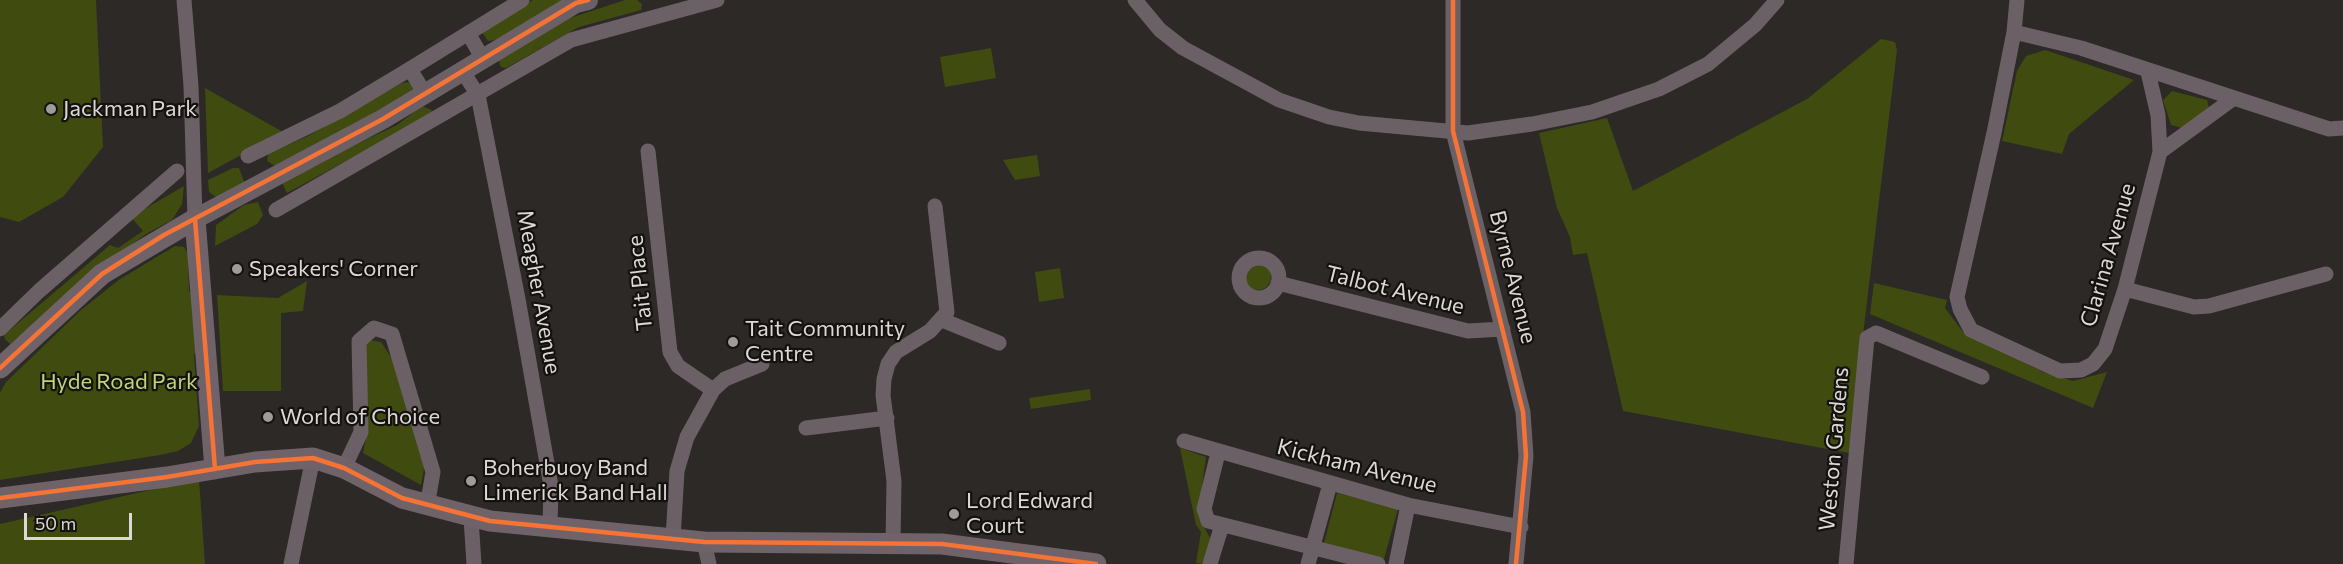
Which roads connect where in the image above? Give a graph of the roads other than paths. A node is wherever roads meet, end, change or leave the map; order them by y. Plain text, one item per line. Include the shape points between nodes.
1 (184, 0) edge
2 (522, 0) edge
3 (588, 0) edge
4 (717, 0) edge
5 (1135, 0) edge
6 (1453, 0) edge
7 (1777, 0) edge
8 (2017, 0) edge
9 (670, 6) edge
10 (2014, 32) junction
11 (468, 33) junction
12 (483, 59) junction
13 (410, 69) junction
14 (463, 72) junction
15 (2148, 72) junction
16 (425, 94) junction
17 (478, 95) junction
18 (2234, 98) junction
19 (2343, 129) edge
20 (1453, 131) junction
21 (648, 151) dead end
22 (2160, 152) junction
23 (248, 156) dead end
24 (177, 171) dead end
25 (935, 206) dead end
26 (276, 210) dead end
27 (195, 219) junction
28 (2326, 274) dead end
29 (1278, 283) dead end
30 (2125, 289) junction
31 (942, 320) junction
32 (0, 329) edge
33 (1503, 329) junction
34 (999, 343) dead end
35 (2, 362) edge
36 (762, 364) dead end
37 (1982, 377) dead end
38 (713, 390) junction
39 (887, 418) junction
40 (806, 428) dead end
41 (1184, 441) dead end
42 (1218, 453) junction
43 (313, 458) junction
44 (344, 468) junction
45 (215, 469) junction
46 (1330, 484) junction
47 (0, 498) edge
48 (1408, 505) junction
49 (427, 507) junction
50 (471, 518) junction
51 (550, 525) junction
52 (1222, 525) junction
53 (1521, 527) junction
54 (673, 539) junction
55 (704, 542) junction
56 (893, 543) junction
57 (1313, 548) junction
58 (291, 564) edge
59 (474, 564) edge
60 (710, 564) edge
61 (1096, 564) edge
62 (1210, 564) edge
63 (1308, 564) edge
64 (1378, 564) edge
65 (1396, 564) edge
66 (1516, 564) edge
67 (1846, 564) edge

1 - 27 street
2 - 11 street
3 - 12 street via 576,3
4 - 9 street
5 - 20 street via 1160,30 1183,48 1279,100 1349,121
6 - 20 street, Byrne Avenue
7 - 20 street via 1755,25 1708,64 1659,89 1582,114 1468,133
8 - 10 street, Clarina Avenue
9 - 17 street via 571,40
10 - 15 street via 2081,48
10 - 30 street, Clarina Avenue via 1957,297 1960,309 1971,330 2060,371 2081,370 2093,364 2104,349
11 - 12 street
11 - 13 street
12 - 14 street
13 - 16 street
13 - 23 street via 340,111
14 - 16 street
14 - 17 street, Meagher Avenue
15 - 18 street
15 - 22 street, Clarina Avenue via 2158,115
16 - 27 street
17 - 26 street
17 - 51 street, Meagher Avenue via 551,486
18 - 19 street via 2329,129
18 - 22 street
20 - 33 street, Byrne Avenue
21 - 38 street, Tait Place via 670,352 678,366
22 - 30 street, Clarina Avenue
24 - 32 street
25 - 31 street via 948,304
27 - 35 main road via 102,274
27 - 45 main road
28 - 30 street via 2209,306 2194,307
29 - 33 street, Talbot Avenue via 1468,331
31 - 34 street
31 - 39 street via 891,358 884,379
33 - 53 street, Byrne Avenue via 1523,412 1526,456
36 - 38 street via 724,379
37 - 67 street, Weston Gardens via 1876,333 1867,338
38 - 54 street via 687,437 677,471
39 - 40 street
39 - 56 street via 894,481
41 - 42 street, Kickham Avenue
42 - 46 street, Kickham Avenue
42 - 52 street via 1204,509 1208,521
43 - 44 main road
43 - 45 main road
43 - 58 street
44 - 49 main road
44 - 49 street via 361,432 359,341 374,328 392,334 433,472
45 - 47 main road
46 - 48 street, Kickham Avenue
46 - 57 street
48 - 53 street, Kickham Avenue
48 - 65 street
49 - 50 main road
50 - 51 main road
50 - 59 street
51 - 54 main road
52 - 57 street
52 - 62 street
53 - 66 street, Byrne Avenue
54 - 55 main road
55 - 56 main road
55 - 60 street
56 - 61 main road via 942,544
57 - 63 street
57 - 64 street

